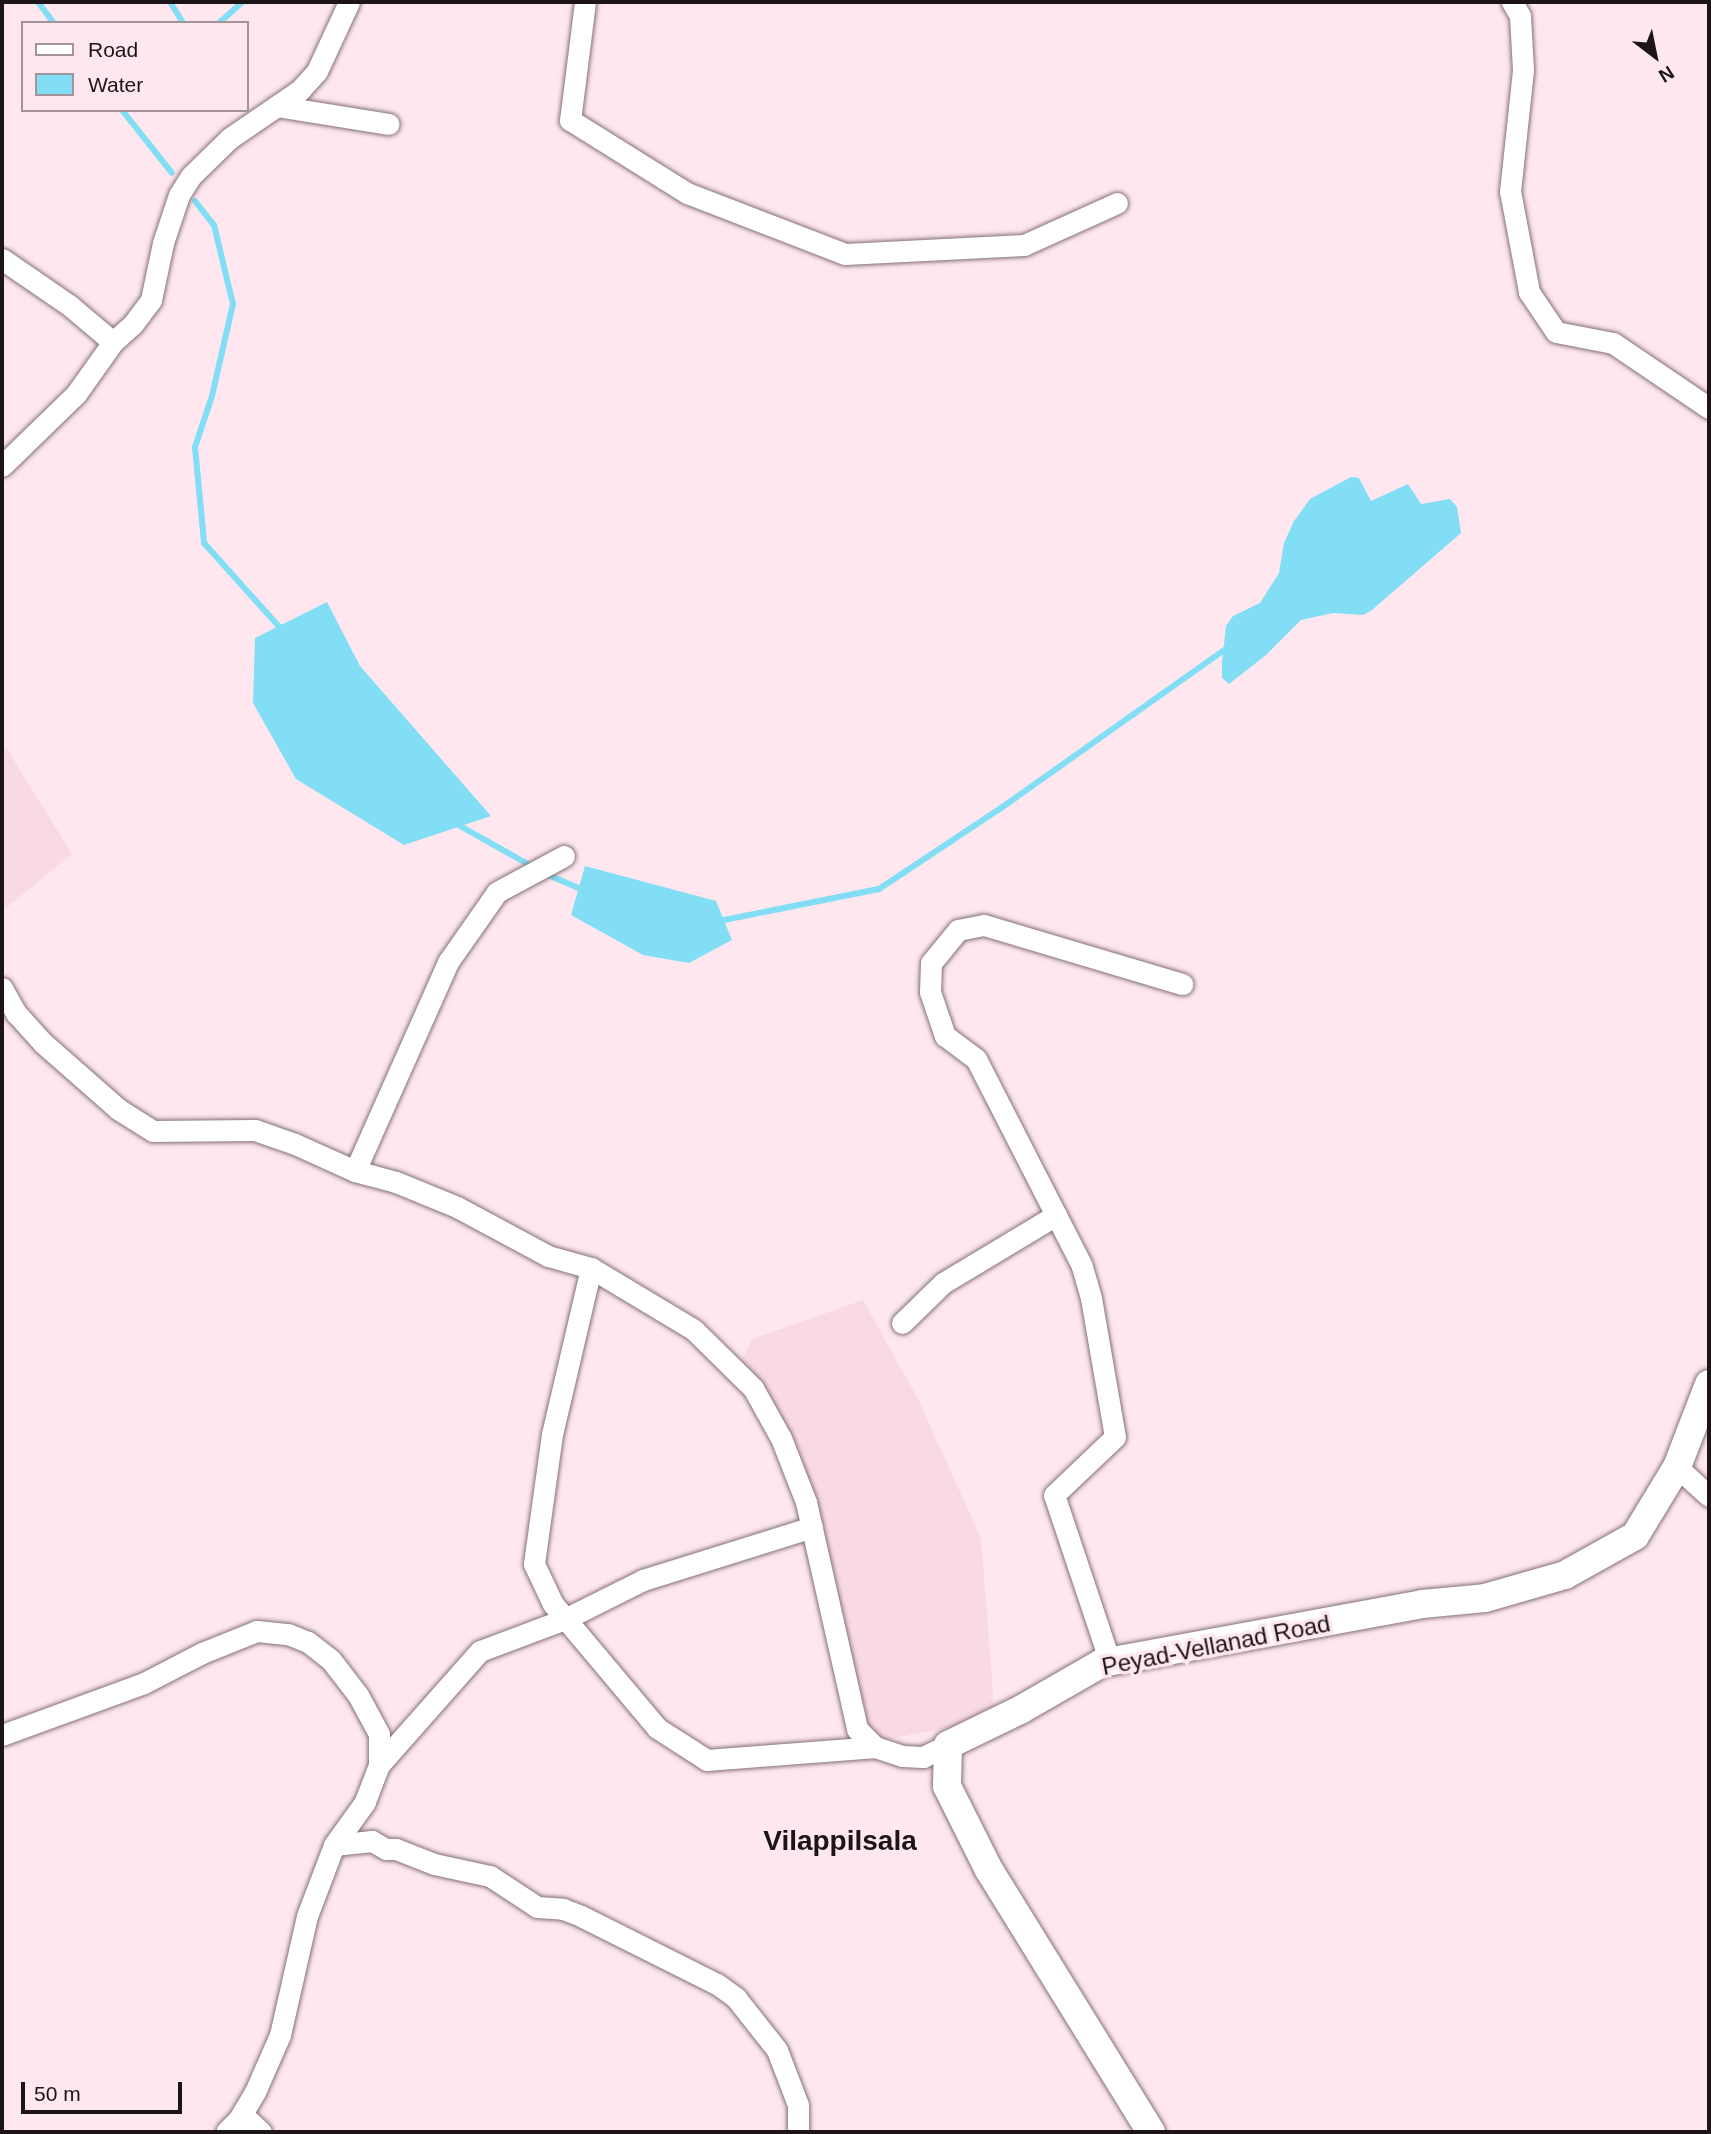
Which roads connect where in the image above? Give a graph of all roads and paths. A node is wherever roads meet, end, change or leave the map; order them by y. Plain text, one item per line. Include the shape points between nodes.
1 (349, 2) edge
2 (585, 2) edge
3 (1512, 2) edge
4 (277, 106) junction
5 (389, 124) dead end
6 (1117, 202) dead end
7 (2, 259) edge
8 (113, 342) junction
9 (1709, 408) edge
10 (2, 466) edge
11 (564, 856) dead end
12 (1182, 984) dead end
13 (2, 988) edge
14 (355, 1171) junction
15 (1056, 1215) junction
16 (591, 1268) junction
17 (901, 1323) dead end
18 (1709, 1384) edge
19 (1677, 1467) junction
20 (1709, 1496) edge
21 (812, 1527) junction
22 (565, 1619) junction
23 (1110, 1662) junction
24 (2, 1735) edge
25 (948, 1745) junction
26 (875, 1747) junction
27 (379, 1765) junction
28 (334, 1844) junction
29 (226, 2132) edge
30 (798, 2132) edge
31 (1152, 2132) edge

1 - 4 street via 317,71
2 - 6 street via 570,120 687,193 845,254 1024,244
3 - 9 street via 1520,16 1523,69 1510,191 1529,292 1556,332 1613,343
4 - 5 street
4 - 8 street via 230,138 191,176 179,195 163,243 151,300
7 - 8 street
8 - 10 street via 76,394
11 - 14 street via 498,892 448,962
12 - 15 street via 984,925 958,930 931,963 930,992 945,1036 976,1059
13 - 14 street via 16,1013 43,1043 118,1110 153,1131 255,1130
14 - 16 street via 457,1207 548,1256
15 - 17 street via 943,1283
15 - 23 street via 1081,1264 1091,1298 1115,1437 1054,1495
16 - 21 street via 694,1330 754,1388 781,1438
16 - 22 street via 552,1434 534,1564
18 - 19 main road, Peyad-Vellanad Road
19 - 20 street
19 - 23 main road, Peyad-Vellanad Road via 1635,1536 1565,1575 1485,1598 1422,1604
21 - 22 street via 643,1580
21 - 26 street via 857,1729
22 - 26 street via 657,1728 707,1760
22 - 27 street via 480,1651
23 - 25 main road, Peyad-Vellanad Road
24 - 27 street via 144,1683 257,1631 288,1634 308,1642 331,1660 358,1695 379,1734
25 - 26 street via 923,1757
25 - 31 main road via 947,1786 989,1870
27 - 28 street via 365,1802
28 - 29 street via 307,1916 280,2035 255,2092
28 - 30 street via 372,1841 434,1864 490,1876 537,1907 581,1916 717,1984 736,1998 777,2050 798,2105

